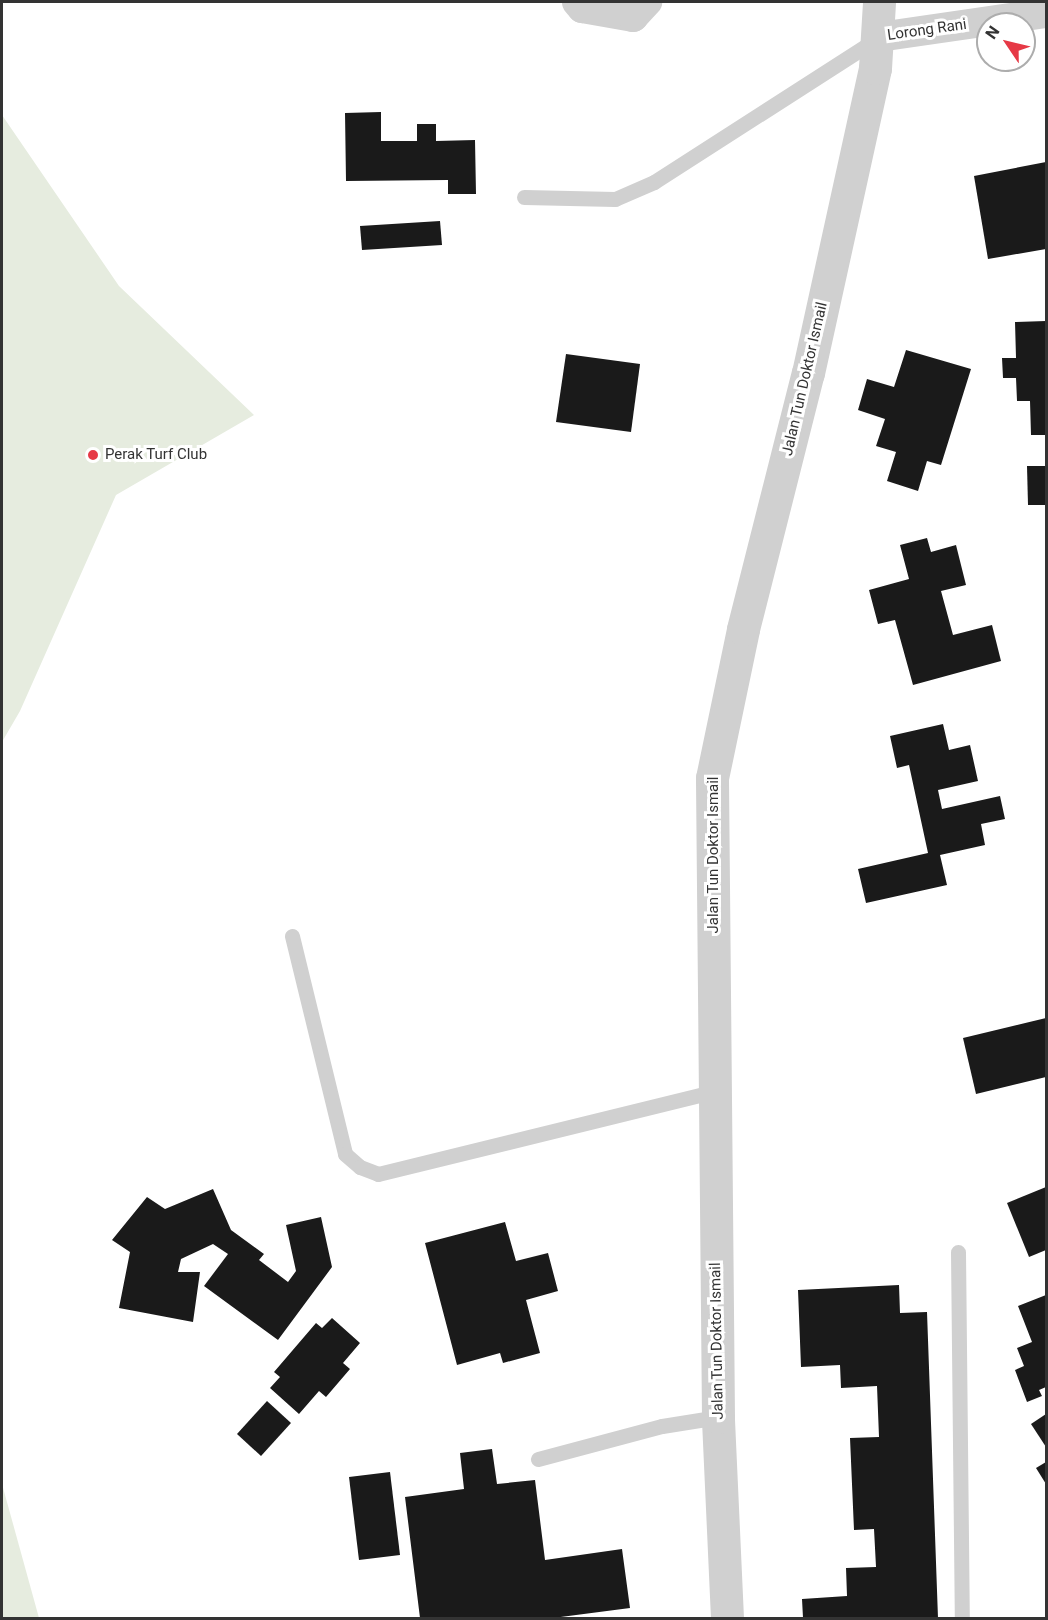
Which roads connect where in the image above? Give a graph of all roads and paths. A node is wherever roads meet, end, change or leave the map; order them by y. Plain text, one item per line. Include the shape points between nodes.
1 (577, 2) edge
2 (647, 2) edge
3 (879, 2) edge
4 (1047, 13) edge
5 (879, 37) junction
6 (524, 197) dead end
7 (292, 936) dead end
8 (715, 1091) junction
9 (958, 1252) dead end
10 (718, 1418) junction
11 (538, 1459) dead end
12 (727, 1618) edge
13 (962, 1618) edge

1 - 2 street via 582,8 633,17
3 - 5 street, Jalan Tun Doktor Ismail
4 - 5 street, Lorong Rani
5 - 6 lane via 654,183 615,199
5 - 8 street, Jalan Tun Doktor Ismail via 808,373 743,629 712,778
7 - 8 lane via 345,1154 378,1174
8 - 10 street, Jalan Tun Doktor Ismail
9 - 13 lane
10 - 11 lane via 662,1426
10 - 12 street, Jalan Tun Doktor Ismail

